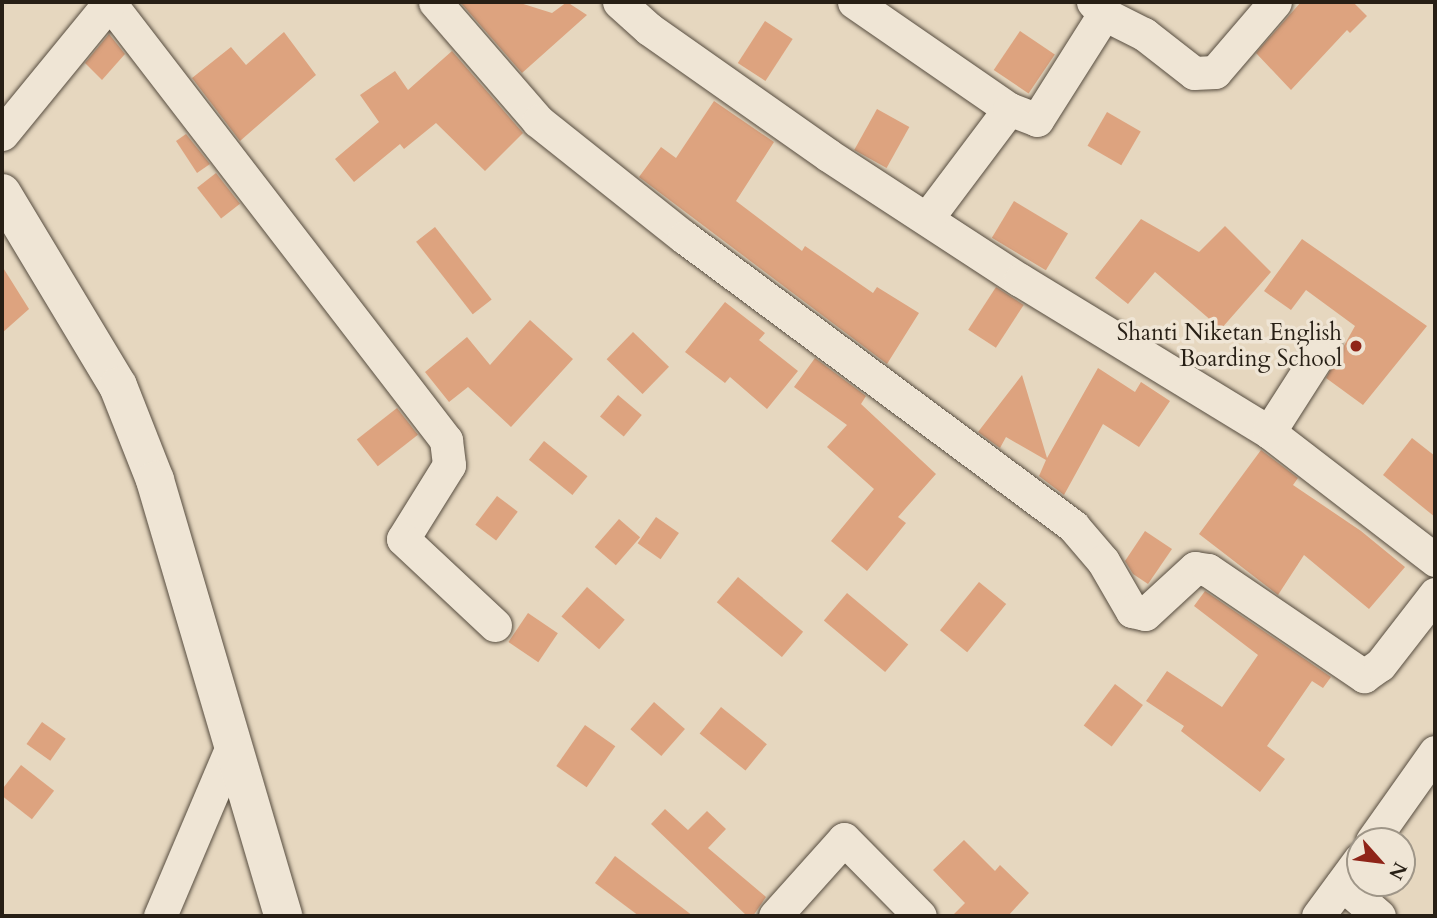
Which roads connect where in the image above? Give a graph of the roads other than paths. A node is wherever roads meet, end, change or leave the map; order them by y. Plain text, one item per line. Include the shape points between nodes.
1 (110, 2) edge
2 (435, 2) edge
3 (619, 2) edge
4 (854, 2) edge
5 (1275, 2) edge
6 (1098, 8) edge
7 (1009, 109) junction
8 (2, 134) edge
9 (2, 192) edge
10 (928, 217) junction
11 (1324, 346) dead end
12 (1269, 432) junction
13 (1435, 560) edge
14 (1435, 594) edge
15 (495, 625) dead end
16 (233, 744) junction
17 (1435, 752) edge
18 (1383, 827) edge
19 (1346, 878) edge
20 (1367, 897) edge
21 (160, 916) edge
22 (283, 916) edge
23 (775, 916) edge
24 (920, 916) edge
25 (1318, 916) edge
26 (1379, 916) edge

1 - 8 street
1 - 15 street via 446,440 449,465 403,540
2 - 14 street via 538,121 695,246 1073,526 1103,561 1132,611 1145,614 1195,568 1208,570 1364,676 1380,665
3 - 10 street via 649,29 828,155
4 - 7 street
5 - 6 street via 1215,72 1194,73 1144,34
6 - 7 street via 1037,120
7 - 10 street
9 - 16 street via 118,386 155,480
10 - 12 street via 1020,280
11 - 12 street
12 - 13 street
16 - 21 street
16 - 22 street
17 - 18 street
19 - 25 street
20 - 26 street
23 - 24 street via 844,839

